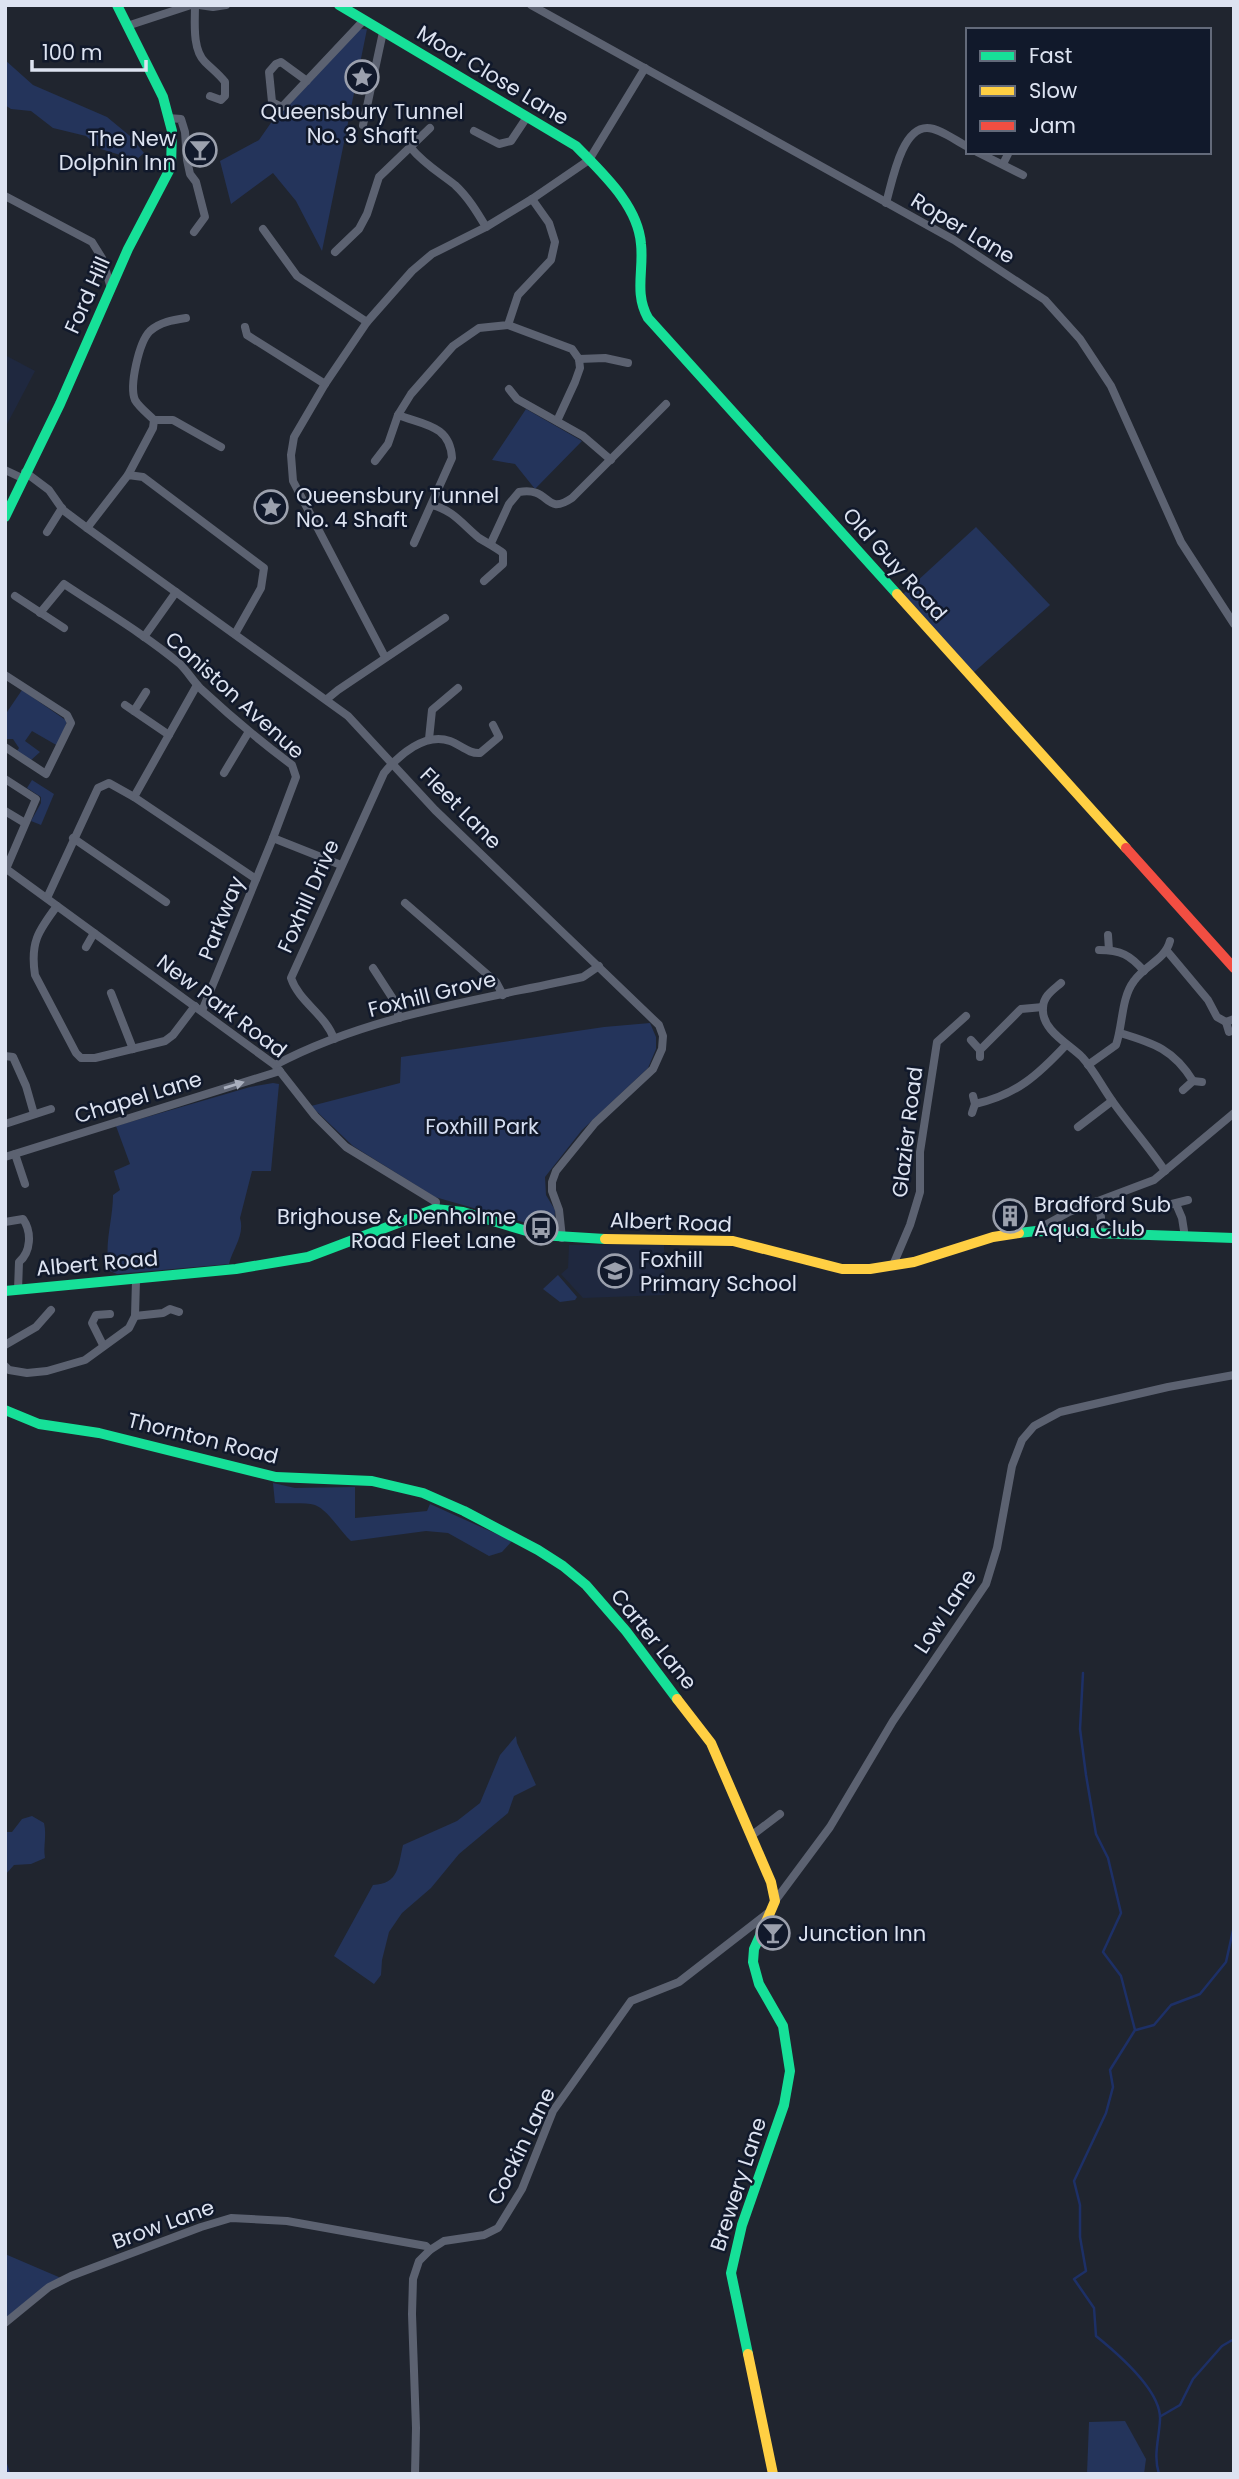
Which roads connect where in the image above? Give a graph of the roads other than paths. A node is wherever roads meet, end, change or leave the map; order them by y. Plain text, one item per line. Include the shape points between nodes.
1 (117, 5) edge
2 (195, 5) edge
3 (226, 5) edge
4 (339, 5) edge
5 (531, 5) edge
6 (363, 20) junction
7 (127, 26) junction
8 (383, 32) junction
9 (645, 68) junction
10 (307, 81) junction
11 (210, 96) dead end
12 (527, 117) junction
13 (169, 118) junction
14 (363, 125) dead end
15 (430, 128) dead end
16 (474, 131) dead end
17 (966, 146) edge
18 (411, 148) junction
19 (981, 154) edge
20 (1008, 154) edge
21 (589, 160) junction
22 (1003, 164) junction
23 (1023, 175) dead end
24 (5, 197) edge
25 (532, 200) junction
26 (886, 203) junction
27 (486, 227) junction
28 (263, 229) dead end
29 (194, 232) dead end
30 (335, 253) dead end
31 (111, 288) junction
32 (186, 318) dead end
33 (367, 322) junction
34 (508, 325) junction
35 (246, 327) dead end
36 (579, 359) junction
37 (628, 363) dead end
38 (325, 384) junction
39 (509, 389) dead end
40 (666, 404) dead end
41 (398, 415) junction
42 (154, 420) junction
43 (557, 421) junction
44 (221, 447) dead end
45 (611, 460) junction
46 (375, 461) dead end
47 (5, 470) edge
48 (24, 475) junction
49 (128, 475) junction
50 (432, 505) junction
51 (62, 508) junction
52 (5, 517) edge
53 (87, 528) junction
54 (47, 532) dead end
55 (414, 543) dead end
56 (491, 543) junction
57 (484, 581) dead end
58 (176, 593) junction
59 (15, 597) dead end
60 (40, 613) junction
61 (445, 618) dead end
62 (1234, 624) edge
63 (64, 628) dead end
64 (235, 634) junction
65 (144, 637) junction
66 (385, 657) junction
67 (5, 675) edge
68 (197, 685) junction
69 (458, 688) dead end
70 (146, 692) dead end
71 (327, 699) junction
72 (125, 705) dead end
73 (134, 711) junction
74 (492, 725) dead end
75 (248, 733) junction
76 (169, 735) junction
77 (429, 739) junction
78 (5, 747) edge
79 (393, 762) junction
80 (224, 773) dead end
81 (5, 779) edge
82 (134, 797) junction
83 (5, 811) edge
84 (25, 824) junction
85 (73, 838) junction
86 (273, 838) junction
87 (341, 865) junction
88 (7, 873) edge
89 (256, 879) junction
90 (47, 898) junction
91 (166, 902) dead end
92 (405, 903) dead end
93 (57, 906) junction
94 (94, 933) junction
95 (1108, 935) dead end
96 (1170, 941) dead end
97 (86, 947) dead end
98 (1099, 950) dead end
99 (1110, 950) junction
100 (1167, 951) junction
101 (598, 966) junction
102 (373, 968) dead end
103 (1234, 968) edge
104 (1144, 971) junction
105 (503, 995) junction
106 (125, 997) dead end
107 (1061, 997) dead end
108 (1043, 1007) junction
109 (199, 1008) junction
110 (966, 1016) dead end
111 (399, 1018) junction
112 (1230, 1021) edge
113 (1229, 1032) dead end
114 (1120, 1033) junction
115 (334, 1039) junction
116 (971, 1040) dead end
117 (1066, 1045) junction
118 (133, 1049) junction
119 (5, 1056) edge
120 (1088, 1066) junction
121 (278, 1068) junction
122 (1183, 1090) dead end
123 (1112, 1101) junction
124 (973, 1104) dead end
125 (51, 1109) dead end
126 (34, 1114) junction
127 (1234, 1114) edge
128 (5, 1124) edge
129 (1078, 1127) dead end
130 (15, 1154) junction
131 (5, 1157) edge
132 (1165, 1171) junction
133 (25, 1184) dead end
134 (1188, 1200) dead end
135 (1097, 1201) junction
136 (1176, 1204) junction
137 (1160, 1208) dead end
138 (435, 1209) junction
139 (5, 1222) edge
140 (1036, 1231) junction
141 (1100, 1235) junction
142 (1185, 1237) junction
143 (562, 1238) junction
144 (1234, 1238) edge
145 (892, 1265) junction
146 (136, 1280) junction
147 (18, 1290) junction
148 (5, 1291) edge
149 (51, 1310) dead end
150 (179, 1312) dead end
151 (110, 1314) dead end
152 (135, 1316) junction
153 (5, 1345) edge
154 (103, 1345) junction
155 (5, 1366) edge
156 (1234, 1375) edge
157 (5, 1410) edge
158 (395, 1485) joint
159 (780, 1814) dead end
160 (751, 1836) junction
161 (775, 1901) junction
162 (768, 1913) junction
163 (430, 2250) junction
164 (5, 2323) edge
165 (415, 2474) edge
166 (773, 2474) edge

1 - 7 street, Ford Hill
2 - 3 street
2 - 7 street
2 - 11 street via 195,37 203,60 225,82 221,100
4 - 6 street, Moor Close Lane
5 - 9 street, Roper Lane
6 - 8 street, Moor Close Lane
6 - 10 street
7 - 13 street, Ford Hill
8 - 12 street, Moor Close Lane
8 - 14 street
9 - 21 street
9 - 26 street, Roper Lane
10 - 10 street via 281,62 276,64 269,72 272,102 282,107
12 - 16 street via 511,141 499,144
12 - 21 street, Moor Close Lane via 576,146
13 - 29 street via 181,119 190,174 205,218
13 - 31 street, Ford Hill via 171,167
15 - 18 street
17 - 26 street via 936,130 919,130 904,144
18 - 27 street via 423,163 456,186
18 - 30 street via 379,177 359,229
19 - 22 street
20 - 22 street
21 - 25 street
21 - 103 street, Old Guy Road via 637,221 643,257 639,302 648,318
22 - 23 street
24 - 31 street via 92,242
25 - 27 street
25 - 34 street via 549,223 555,242 551,260 518,295
26 - 62 street, Roper Lane via 954,240 1063,317 1111,386 1181,542
27 - 33 street via 432,254
28 - 33 street via 298,276
31 - 48 street, Ford Hill
32 - 42 street via 166,321 142,342 133,382 135,399
33 - 38 street
34 - 36 street via 572,349
34 - 41 street via 479,328 462,339 427,374
35 - 38 street via 247,335
36 - 37 street
36 - 43 street via 580,368
38 - 66 street via 294,437 293,481
39 - 43 street via 517,399
40 - 45 street
41 - 46 street via 388,444
41 - 50 street via 448,438 452,457
42 - 44 street via 173,420
42 - 49 street
43 - 45 street
45 - 56 street via 561,506 530,490 519,492
47 - 48 street, Fleet Lane
48 - 51 street, Fleet Lane via 49,490
48 - 52 street, Ford Hill
49 - 53 street
49 - 64 street via 143,477 264,568 261,588
50 - 55 street
50 - 56 street via 444,508
51 - 53 street, Fleet Lane
51 - 54 street
53 - 58 street, Fleet Lane
56 - 57 street via 503,553 503,564
58 - 64 street, Fleet Lane
58 - 65 street
59 - 60 street
60 - 63 street
60 - 65 street, Coniston Avenue via 64,584
61 - 66 street
64 - 71 street, Fleet Lane
65 - 68 street, Coniston Avenue via 190,673
66 - 71 street
67 - 78 street via 71,723 46,774
68 - 75 street, Coniston Avenue
68 - 76 street
69 - 77 street via 432,710
70 - 73 street
71 - 79 street, Fleet Lane
72 - 73 street
73 - 76 street
74 - 77 street via 502,739 480,753 473,754 448,740
75 - 80 street
75 - 86 street, Coniston Avenue via 295,770
76 - 82 street
77 - 79 street
79 - 87 street, Foxhill Drive
79 - 101 street, Fleet Lane via 435,810
81 - 84 street via 36,799
82 - 85 street via 115,785 102,785
82 - 89 street
83 - 84 street
84 - 88 street
85 - 90 street
85 - 91 street
86 - 87 street
86 - 89 street, Parkway
87 - 115 street, Foxhill Drive via 291,978
88 - 90 street, New Park Road
89 - 109 street, Parkway
90 - 93 street, New Park Road
92 - 105 street via 496,982
93 - 94 street, New Park Road
93 - 118 street, Parkway via 36,938 33,964 76,1053 87,1059
94 - 97 street
94 - 109 street, New Park Road
95 - 99 street
96 - 100 street
98 - 99 street
99 - 104 street via 1130,956
100 - 104 street
100 - 112 street via 1217,1017
101 - 105 street, Foxhill Grove via 583,977
101 - 143 street, Fleet Lane via 659,1025 662,1049 653,1069 595,1123 556,1171 552,1191
102 - 111 street via 396,1002
104 - 114 street via 1130,989
105 - 111 street, Foxhill Grove
106 - 118 street via 113,997
107 - 108 street via 1058,986
108 - 116 street via 1021,1009 980,1053
108 - 117 street via 1044,1018
109 - 118 street, Parkway via 170,1039
109 - 121 street, New Park Road
110 - 145 street, Glazier Road via 937,1042 920,1152 920,1192
111 - 115 street, Foxhill Grove
112 - 113 street
114 - 120 street via 1116,1045
114 - 122 street via 1171,1053 1198,1082
115 - 121 street, Foxhill Grove
117 - 120 street
117 - 124 street via 1019,1088
119 - 126 street via 13,1057
120 - 123 street
130 -> 121 street, Chapel Lane
121 - 138 street, New Park Road via 334,1137 436,1202
123 - 129 street
123 - 132 street
125 - 126 street
126 - 128 street
127 - 132 street
130 - 131 street, Chapel Lane
130 - 133 street
132 - 135 street via 1154,1180
134 - 136 street
135 - 140 street
135 - 141 street
136 - 137 street
136 - 142 street
138 - 143 street, Albert Road
138 - 146 street, Albert Road via 308,1257
139 - 147 street via 23,1219 28,1226 28,1249 19,1262
140 - 141 street, Albert Road
140 - 145 street, Albert Road via 993,1237
141 - 142 street, Albert Road
142 - 144 street, Albert Road
143 - 145 street, Albert Road via 733,1241 842,1269
146 - 147 street, Albert Road
146 - 152 street
147 - 148 street, Albert Road
149 - 153 street via 36,1327
150 - 152 street via 170,1309
151 - 154 street via 96,1315 92,1323
152 - 154 street via 129,1328
154 - 155 street via 85,1360 47,1371 27,1373
156 - 161 street, Low Lane via 1060,1412 1034,1426 1018,1447 1012,1466 986,1584 893,1721 830,1827
157 - 158 street, Thornton Road via 39,1424 99,1433 276,1477
158 - 160 street, Carter Lane via 424,1493 489,1524 538,1550 586,1585 711,1743
159 - 160 street
160 - 161 street, Carter Lane
161 - 162 street
162 - 163 street, Cockin Lane via 679,1982 631,2001 553,2111 522,2189 498,2228 484,2235 444,2241
162 - 166 street, Brewery Lane via 754,1949 754,1969 783,2026 790,2071 784,2105 742,2225 731,2273
163 - 164 street, Brow Lane via 287,2221 231,2218 71,2276 49,2287
163 - 165 street via 419,2261 413,2278

